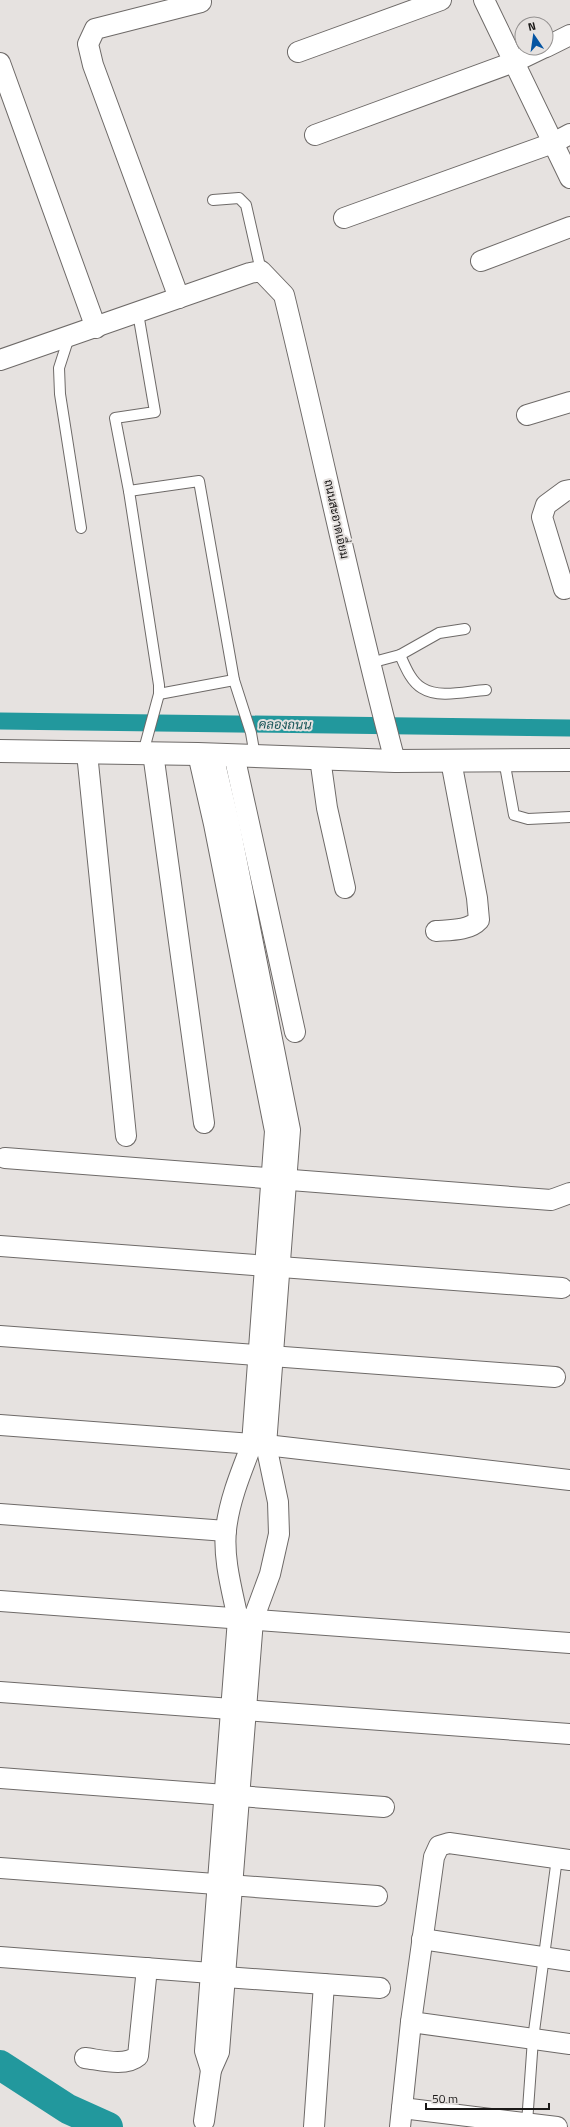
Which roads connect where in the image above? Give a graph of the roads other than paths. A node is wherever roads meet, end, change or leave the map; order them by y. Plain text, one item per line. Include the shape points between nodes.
1 (441, 0) edge
2 (484, 0) edge
3 (201, 2) dead end
4 (570, 35) edge
5 (554, 43) edge
6 (298, 52) dead end
7 (526, 56) edge
8 (514, 62) junction
9 (0, 63) edge
10 (316, 135) dead end
11 (562, 138) edge
12 (570, 178) edge
13 (213, 200) dead end
14 (344, 218) dead end
15 (570, 227) edge
16 (481, 260) dead end
17 (267, 275) junction
18 (179, 298) junction
19 (138, 313) junction
20 (96, 328) junction
21 (69, 337) junction
22 (0, 360) edge
23 (570, 402) edge
24 (527, 416) dead end
25 (570, 490) edge
26 (129, 491) junction
27 (81, 528) dead end
28 (570, 586) edge
29 (465, 629) dead end
30 (400, 655) junction
31 (372, 672) junction
32 (234, 680) junction
33 (486, 690) dead end
34 (159, 694) junction
35 (147, 747) junction
36 (0, 751) edge
37 (87, 752) junction
38 (392, 752) junction
39 (205, 755) junction
40 (245, 756) junction
41 (320, 758) junction
42 (504, 760) junction
43 (570, 760) edge
44 (451, 761) junction
45 (570, 817) edge
46 (345, 888) dead end
47 (436, 931) dead end
48 (295, 1032) dead end
49 (204, 1123) dead end
50 (126, 1136) dead end
51 (5, 1158) dead end
52 (279, 1179) junction
53 (570, 1193) edge
54 (0, 1246) edge
55 (272, 1266) junction
56 (562, 1288) dead end
57 (0, 1336) edge
58 (266, 1356) junction
59 (555, 1377) dead end
60 (0, 1425) edge
61 (259, 1445) junction
62 (570, 1480) edge
63 (0, 1514) edge
64 (226, 1530) junction
65 (0, 1601) edge
66 (245, 1619) junction
67 (570, 1643) edge
68 (0, 1692) edge
69 (238, 1709) junction
70 (570, 1729) edge
71 (570, 1734) edge
72 (570, 1745) edge
73 (0, 1778) edge
74 (232, 1795) junction
75 (384, 1807) dead end
76 (564, 1859) edge
77 (0, 1868) edge
78 (225, 1884) junction
79 (377, 1896) dead end
80 (422, 1939) junction
81 (0, 1957) edge
82 (545, 1958) junction
83 (570, 1961) edge
84 (148, 1968) junction
85 (218, 1975) junction
86 (324, 1984) junction
87 (380, 1988) dead end
88 (411, 2022) junction
89 (533, 2039) junction
90 (570, 2044) edge
91 (85, 2058) dead end
92 (401, 2118) edge
93 (204, 2121) dead end
94 (526, 2125) edge
95 (314, 2127) edge
96 (557, 2127) edge

1 - 6 street
2 - 8 street
3 - 18 street via 95,29 88,44 93,65
4 - 5 street
7 - 8 street
8 - 10 street
8 - 11 street
9 - 20 street
11 - 12 street
11 - 14 street
13 - 17 lane via 238,198 246,204
15 - 16 street
17 - 18 street
17 - 31 street, ถนนสะอาดเอี่ยม via 284,295
18 - 19 street
19 - 20 street
19 - 26 lane via 155,412 115,418
20 - 21 street
21 - 22 street
21 - 27 lane via 59,368 60,394
23 - 24 street
25 - 28 street via 546,505 542,517 564,588
26 - 32 lane via 199,481
26 - 34 lane
29 - 30 lane via 439,633
30 - 31 lane
30 - 33 lane via 410,676 421,688 436,694
31 - 38 street, ถนนสะอาดเอี่ยม
32 - 34 lane
32 - 40 lane via 251,734
34 - 35 lane
35 - 37 street
35 - 39 street
35 - 49 street
36 - 37 street
37 - 50 street
38 - 41 street
38 - 44 street
39 - 40 street
39 - 52 street via 229,822 274,1086
40 - 41 street
40 - 48 street
41 - 46 street via 327,808
42 - 43 street
42 - 44 street
42 - 45 lane via 514,815 528,820
44 - 47 street via 478,920 475,924 462,929
51 - 52 street
52 - 53 street via 551,1200
52 - 55 street
54 - 55 street
55 - 56 street
55 - 58 street
57 - 58 street
58 - 59 street
58 - 61 street
60 - 61 street
61 - 62 street
61 - 64 street via 238,1481
61 - 66 street via 278,1502 279,1534 270,1574
63 - 64 street
64 - 66 street via 228,1574
65 - 66 street
66 - 67 street
66 - 69 street
68 - 69 street
69 - 71 street
69 - 74 street
70 - 71 street
71 - 72 street
73 - 74 street
74 - 75 street
74 - 78 street
76 - 80 street via 449,1843 439,1846 434,1857
76 - 82 lane
77 - 78 street
78 - 79 street
78 - 85 street
80 - 82 street
80 - 88 street
81 - 84 street
82 - 83 street
82 - 89 lane
84 - 85 street
84 - 91 street via 138,2056 133,2060 121,2062
85 - 86 street
85 - 93 street via 205,2051 211,2070
86 - 87 street
86 - 95 street
88 - 89 street
88 - 92 street
89 - 90 street
89 - 94 lane
92 - 94 street
94 - 96 street

